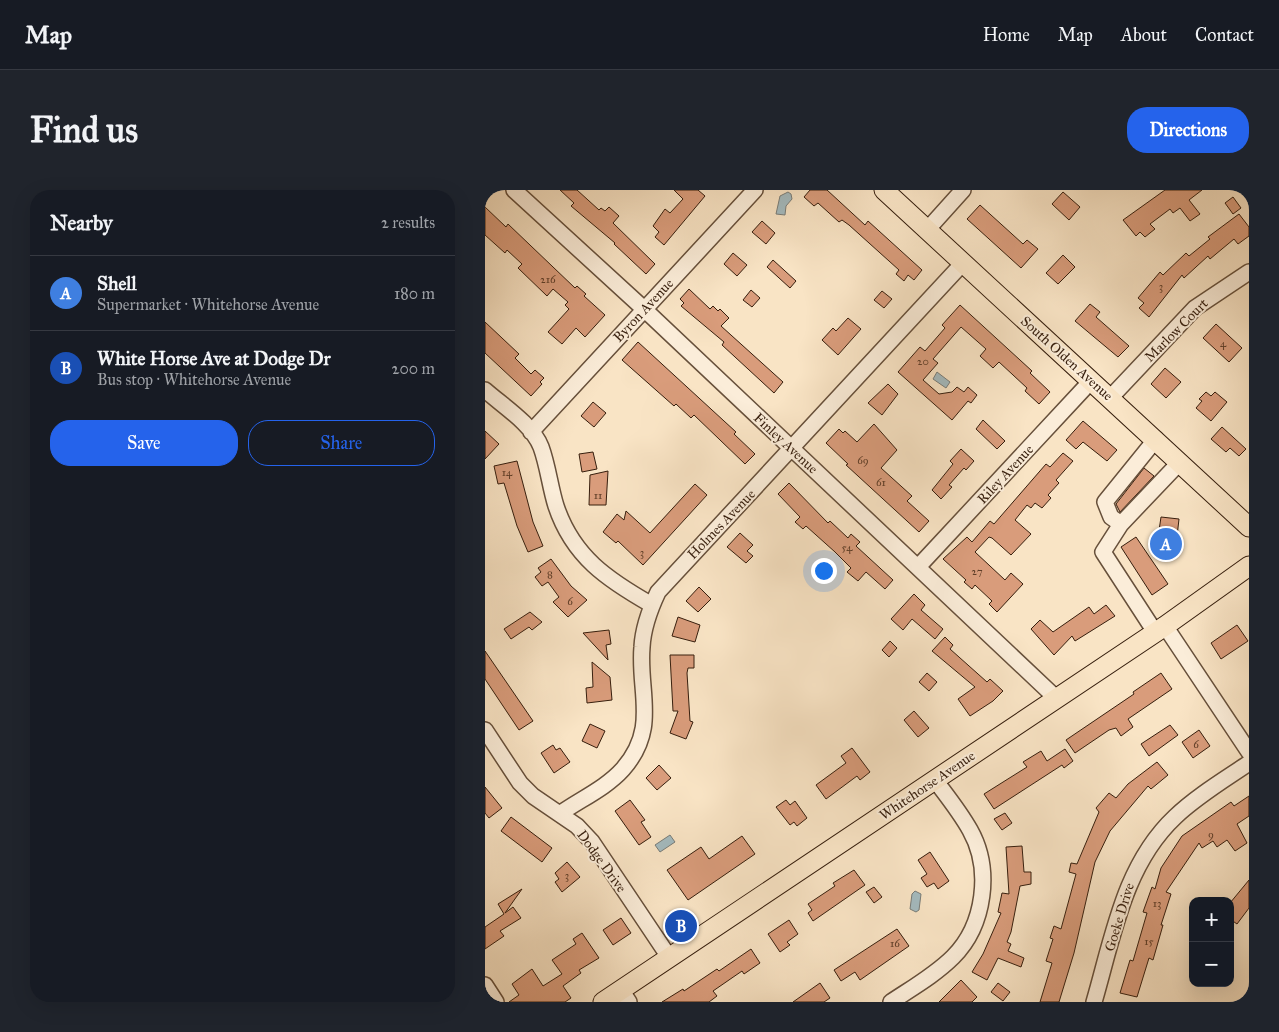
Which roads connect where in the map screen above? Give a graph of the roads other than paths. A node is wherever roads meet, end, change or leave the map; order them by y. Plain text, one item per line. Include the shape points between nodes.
1 (514, 190) edge
2 (755, 190) edge
3 (884, 190) edge
4 (963, 190) edge
5 (927, 230) junction
6 (963, 264) junction
7 (1249, 272) edge
8 (643, 309) junction
9 (1091, 381) junction
10 (485, 390) edge
11 (1111, 397) junction
12 (531, 432) junction
13 (1156, 439) junction
14 (793, 449) junction
15 (1180, 462) junction
16 (1121, 524) junction
17 (1249, 527) edge
18 (1249, 566) edge
19 (918, 567) junction
20 (652, 605) junction
21 (1160, 629) junction
22 (1056, 698) junction
23 (485, 730) edge
24 (1249, 752) edge
25 (1249, 763) edge
26 (935, 780) junction
27 (561, 813) junction
28 (669, 958) junction
29 (485, 985) edge
30 (625, 996) edge
31 (496, 1002) edge
32 (603, 1002) edge
33 (891, 1002) edge
34 (1094, 1002) edge

1 - 8 street, Finley Avenue
2 - 8 street, Byron Avenue
3 - 5 main road, South Olden Avenue
4 - 5 street
5 - 6 main road, South Olden Avenue
6 - 9 main road, South Olden Avenue
6 - 14 street, Holmes Avenue
7 - 11 street, Marlow Court via 1195,308
8 - 12 street, Byron Avenue
8 - 14 street, Finley Avenue
9 - 11 main road, South Olden Avenue
9 - 19 street, Riley Avenue
10 - 12 street
11 - 13 main road, South Olden Avenue
12 - 20 street via 541,446 556,507 581,552 611,582
13 - 15 main road, South Olden Avenue
13 - 16 street via 1105,502 1111,517
14 - 19 street, Finley Avenue
14 - 20 street, Holmes Avenue via 667,580
15 - 16 street
15 - 17 main road, South Olden Avenue
16 - 21 street via 1103,552
18 - 21 main road, Whitehorse Avenue
19 - 22 street, Finley Avenue
20 - 27 street, Holmes Avenue via 641,648 645,720 634,754 608,782
21 - 22 main road, Whitehorse Avenue
21 - 24 street
22 - 26 main road, Whitehorse Avenue
23 - 27 street, Dodge Drive via 520,783 533,796
25 - 34 street, Goeke Drive via 1174,818 1143,856 1127,888
26 - 28 main road, Whitehorse Avenue
26 - 33 street via 966,823 977,846 982,865 981,903 976,921 955,955
27 - 28 street, Dodge Drive via 592,842
28 - 30 main road, Whitehorse Avenue
29 - 31 street
30 - 32 main road, Whitehorse Avenue

